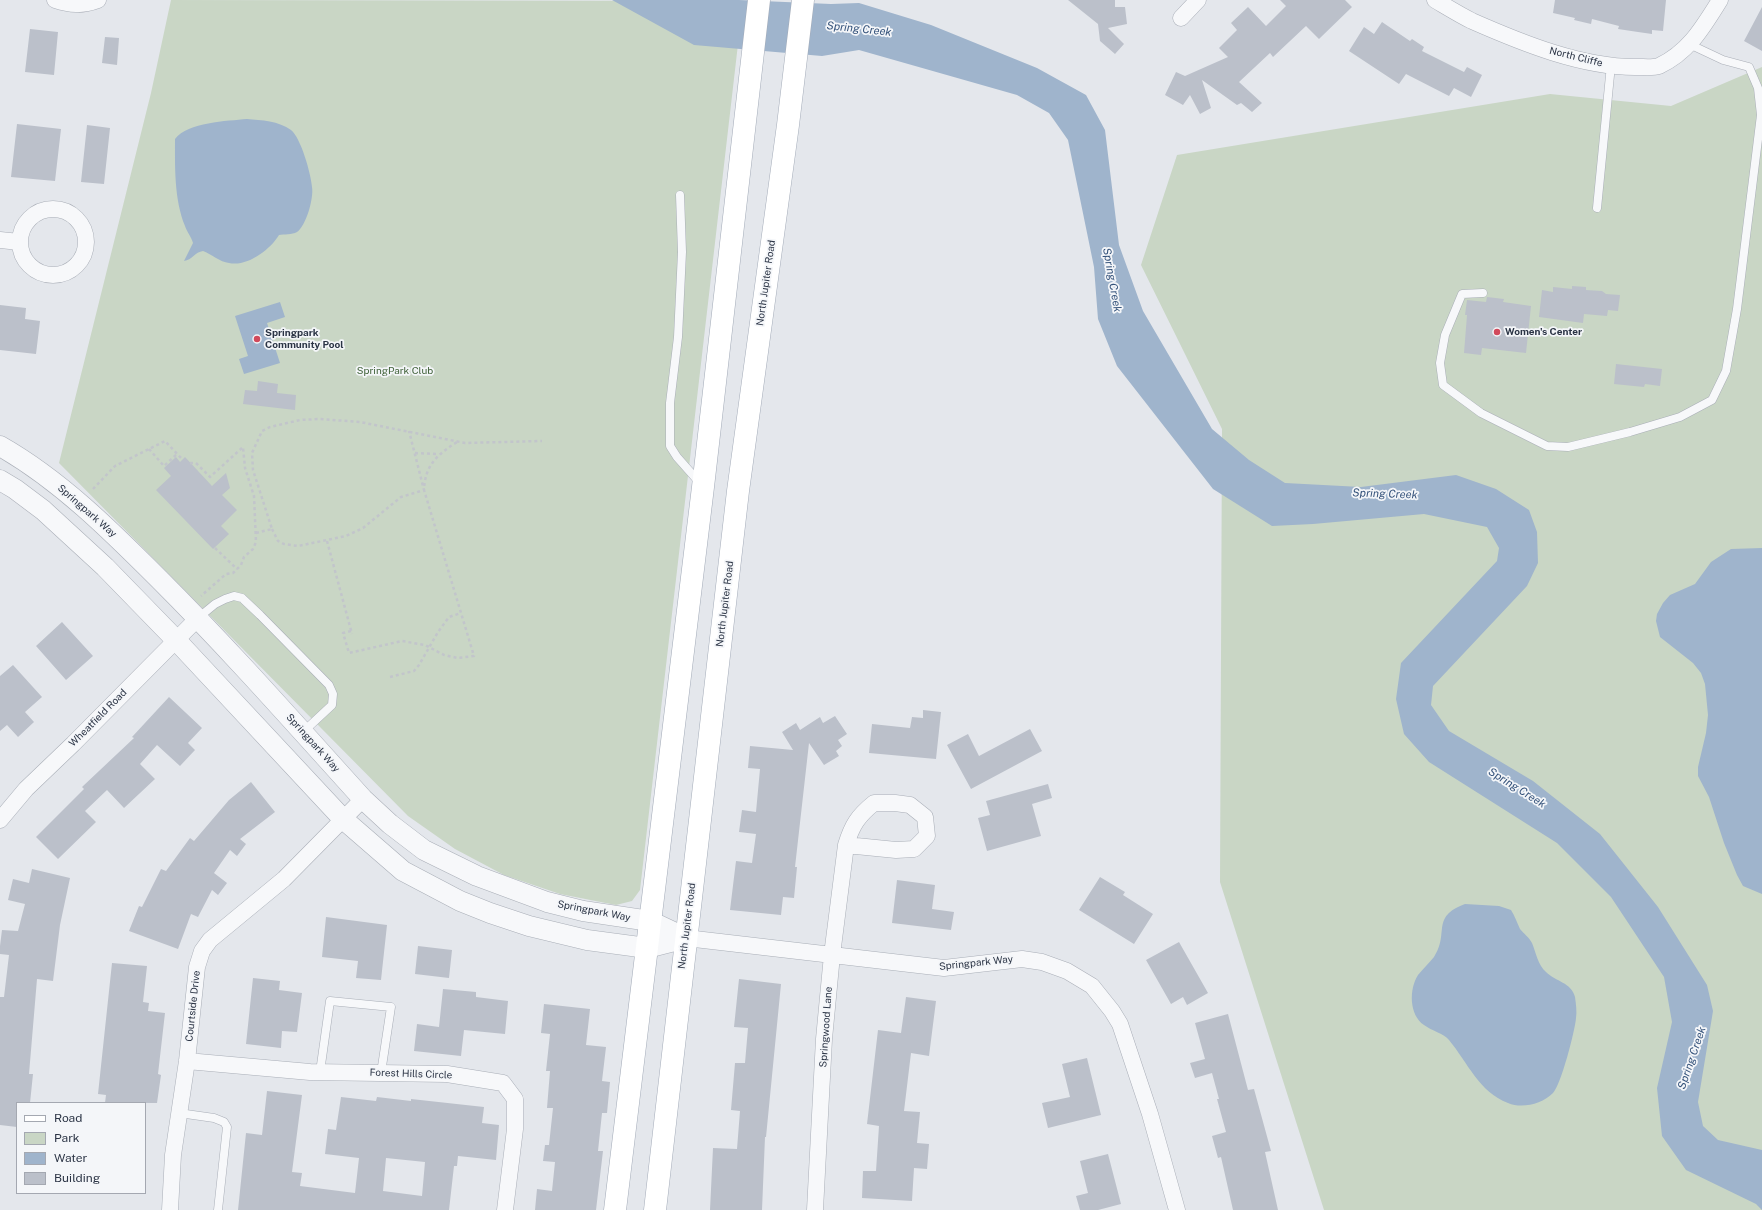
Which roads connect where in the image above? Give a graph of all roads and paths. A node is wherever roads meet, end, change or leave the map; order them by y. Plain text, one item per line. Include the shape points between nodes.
1 (55, 0) edge
2 (98, 0) edge
3 (759, 0) edge
4 (803, 0) edge
5 (1198, 0) edge
6 (1435, 0) edge
7 (1720, 0) edge
8 (1182, 18) dead end
9 (1689, 44) junction
10 (1611, 65) junction
11 (680, 196) dead end
12 (1597, 208) dead end
13 (0, 240) edge
14 (19, 242) junction
15 (1483, 293) dead end
16 (409, 431) junction
17 (542, 441) dead end
18 (457, 442) junction
19 (0, 446) edge
20 (149, 449) junction
21 (415, 453) junction
22 (177, 454) junction
23 (439, 454) junction
24 (182, 459) dead end
25 (190, 463) dead end
26 (0, 480) edge
27 (703, 487) junction
28 (93, 489) dead end
29 (424, 490) junction
30 (738, 491) junction
31 (272, 530) junction
32 (256, 533) junction
33 (327, 541) junction
34 (215, 548) dead end
35 (237, 569) junction
36 (201, 597) dead end
37 (461, 613) junction
38 (198, 618) junction
39 (176, 640) junction
40 (430, 648) junction
41 (390, 676) dead end
42 (302, 732) junction
43 (363, 799) junction
44 (343, 819) junction
45 (0, 820) edge
46 (846, 845) junction
47 (650, 921) junction
48 (686, 938) junction
49 (647, 948) junction
50 (832, 955) junction
51 (187, 1061) junction
52 (320, 1072) junction
53 (381, 1073) junction
54 (179, 1113) junction
55 (170, 1210) edge
56 (218, 1210) edge
57 (505, 1210) edge
58 (615, 1210) edge
59 (655, 1210) edge
60 (815, 1210) edge
61 (1177, 1210) edge

1 - 2 street via 70,5 88,4
3 - 27 main road
4 - 30 main road, North Jupiter Road
5 - 8 street
6 - 10 street, North Cliffe via 1471,21 1533,45 1590,62
7 - 9 street, North Cliffe via 1699,34
9 - 10 street, North Cliffe via 1680,54 1658,67
9 - 15 lane via 1723,60 1749,67 1758,88 1761,115 1734,325 1726,371 1712,400 1680,417 1630,432 1568,447 1547,446 1482,413 1443,385 1440,363 1450,321 1462,294
10 - 12 lane
11 - 27 lane via 682,252 678,337 670,404 670,446
13 - 14 street
14 - 14 street via 23,226 34,214 49,208 65,211 78,220 86,234 86,250 78,264 64,273 48,275 33,269 23,257
16 - 18 path
16 - 21 path
16 - 31 path via 360,422 320,419 292,422 262,431 252,453 253,470
17 - 18 path via 465,444
18 - 23 path
19 - 38 street, Springpark Way via 22,458 88,511
20 - 22 path via 164,441
20 - 22 path via 164,466
20 - 28 path via 114,466
21 - 23 path
21 - 29 path
22 - 24 path
23 - 29 path via 425,476
25 - 32 path via 196,463 210,477 243,447 245,468 254,496
26 - 39 street, Springpark Way via 43,510 105,567
27 - 30 main road
27 - 47 main road
29 - 33 path via 401,497 363,528
29 - 37 path
30 - 48 main road, North Jupiter Road
31 - 32 path
31 - 33 path via 278,541 284,544 298,546
32 - 35 path via 253,549 244,557
33 - 40 path via 352,632 343,634 349,654 402,641
34 - 35 path
35 - 36 path via 226,574
37 - 40 path via 449,617
37 - 40 path via 474,656 458,658
38 - 39 street, Wheatfield Road
38 - 42 street, Springpark Way
38 - 42 lane via 225,599 234,596 242,598 329,685 333,694 332,705
39 - 44 street, Springpark Way
39 - 45 street, Wheatfield Road via 26,788
40 - 41 path via 414,672
42 - 43 street, Springpark Way
43 - 44 street, Courtside Drive
43 - 47 street, Springpark Way via 424,850 477,876 547,902 583,911
44 - 49 street, Springpark Way via 403,871 460,901 528,926 586,940
44 - 51 street, Courtside Drive via 284,879 210,940 202,951 197,966
46 - 46 street, Springwood Lane via 850,830 860,815 874,803 910,805 925,817 927,836 914,849 896,850
46 - 50 street, Springwood Lane
47 - 48 street, Springpark Way
47 - 49 main road
48 - 49 street, Springpark Way
48 - 50 street, Springpark Way
48 - 59 main road, North Jupiter Road
49 - 58 main road
50 - 60 street, Springwood Lane via 824,1039
50 - 61 street, Springpark Way via 944,968 1022,959 1042,962 1092,986 1112,1011 1126,1040
51 - 52 street, Forest Hills Circle
51 - 54 street, Courtside Drive
52 - 53 street, Forest Hills Circle
52 - 53 lane via 330,1001 391,1006
53 - 57 street, Forest Hills Circle via 447,1074 503,1083 515,1099
54 - 55 street, Courtside Drive via 173,1155
54 - 56 lane via 214,1118 224,1122 227,1127

